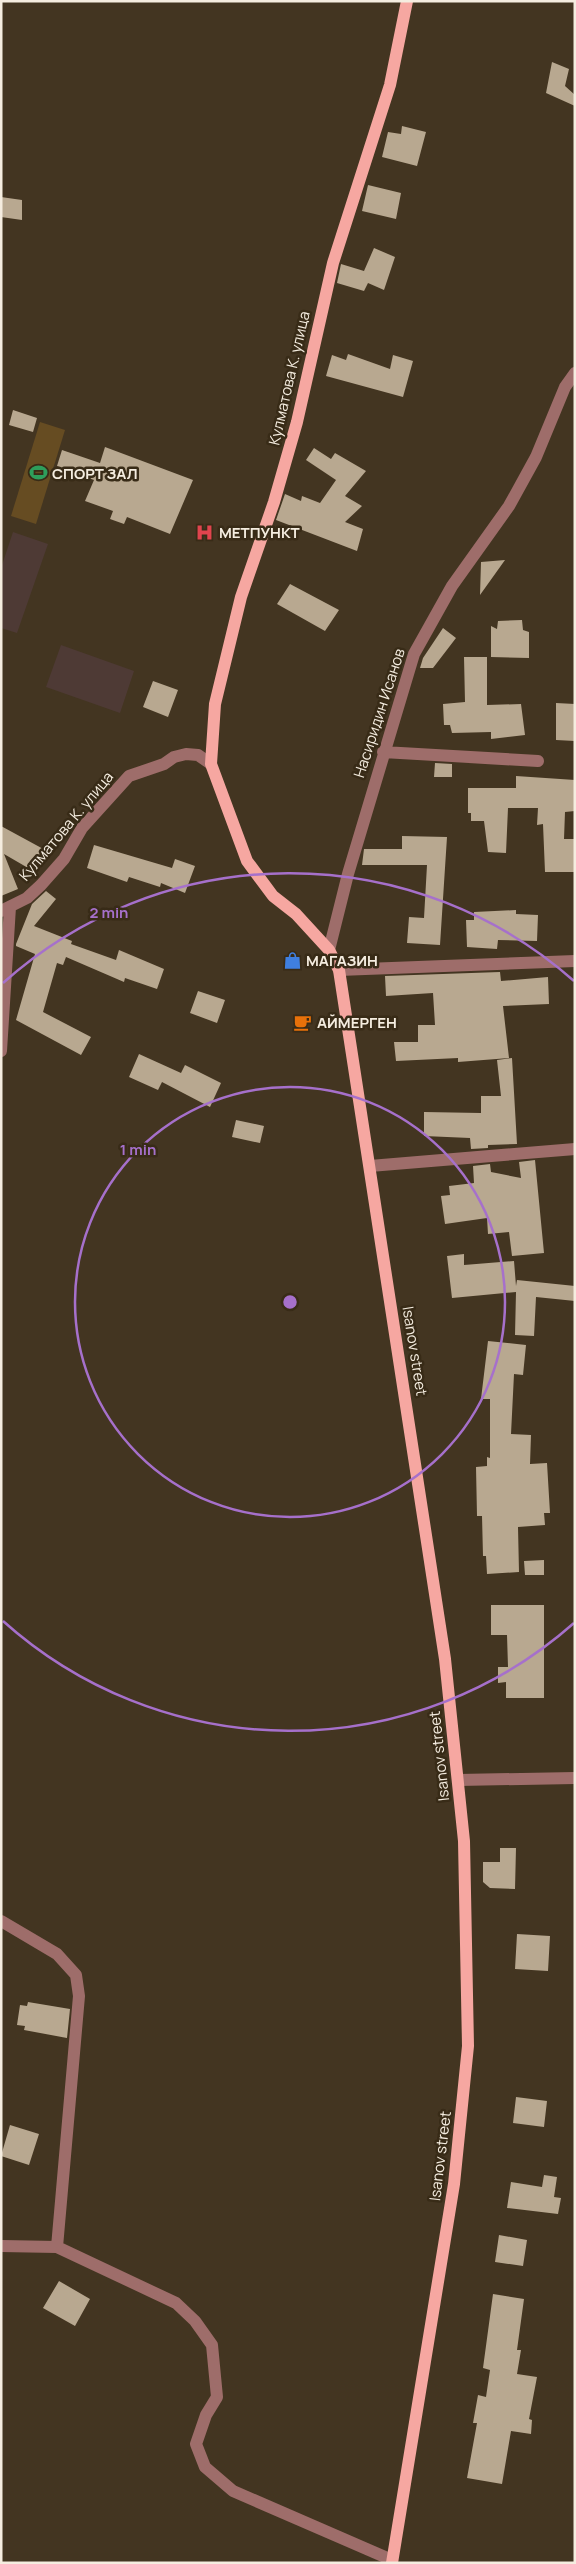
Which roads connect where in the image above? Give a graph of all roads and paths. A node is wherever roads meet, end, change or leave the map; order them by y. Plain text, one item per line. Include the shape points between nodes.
1 (407, 1) edge
2 (575, 373) edge
3 (383, 752) junction
4 (538, 761) dead end
5 (212, 764) junction
6 (6, 909) edge
7 (296, 914) joint
8 (329, 950) junction
9 (575, 961) edge
10 (339, 970) junction
11 (1, 1051) edge
12 (575, 1148) edge
13 (370, 1166) junction
14 (575, 1778) edge
15 (458, 1780) junction
16 (1, 1921) edge
17 (1, 2246) edge
18 (57, 2247) junction
19 (392, 2562) edge

1 - 5 main road, Кулматова К. улица via 390,86 333,263 297,422 241,597 215,704
2 - 3 street, Насиридин Исанов via 565,387 536,456 510,506 452,586 414,654
3 - 4 street
3 - 8 street, Насиридин Исанов
5 - 6 street, Кулматова К. улица via 198,755 186,754 129,776 82,828 64,859 41,885 27,898
5 - 7 main road, Кулматова К. улица via 247,861 272,896
6 - 11 street
7 - 8 main road, Isanov street
8 - 10 main road, Isanov street
9 - 10 street
10 - 13 main road, Isanov street
12 - 13 street
13 - 15 main road, Isanov street via 446,1659
14 - 15 street
15 - 19 main road, Isanov street via 464,1842 468,2046 454,2184
16 - 18 street via 57,1954 76,1975 79,1996
17 - 18 street
18 - 19 street via 176,2303 212,2345 217,2397 196,2444 206,2467 233,2491

